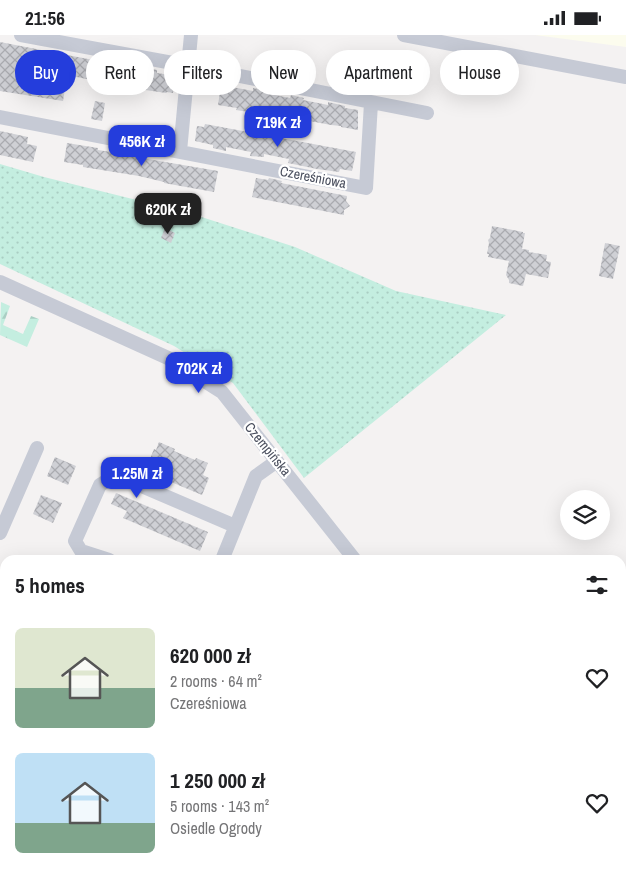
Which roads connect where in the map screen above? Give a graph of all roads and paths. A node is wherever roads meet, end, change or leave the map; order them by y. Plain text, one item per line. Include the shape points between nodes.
1 (21, 35) edge
2 (191, 35) edge
3 (404, 35) edge
4 (190, 50) edge
5 (164, 61) edge
6 (241, 77) edge
7 (626, 77) edge
8 (186, 95) edge
9 (371, 103) junction
10 (427, 113) dead end
11 (0, 117) edge
12 (180, 151) junction
13 (0, 282) edge
14 (38, 448) dead end
15 (277, 461) junction
16 (235, 526) junction
17 (0, 533) edge
18 (93, 555) edge
19 (224, 555) edge
20 (351, 555) edge

1 - 5 street
2 - 4 street
3 - 7 street
6 - 9 street
8 - 12 street
9 - 10 street
9 - 12 street, Czereśniowa via 366,188
11 - 12 street, Czereśniowa
13 - 15 street, Czempińska via 168,358 222,392
14 - 17 street
15 - 16 street via 256,476
15 - 20 street, Czempińska
16 - 18 street via 116,475 100,485 75,541 81,551
16 - 19 street

